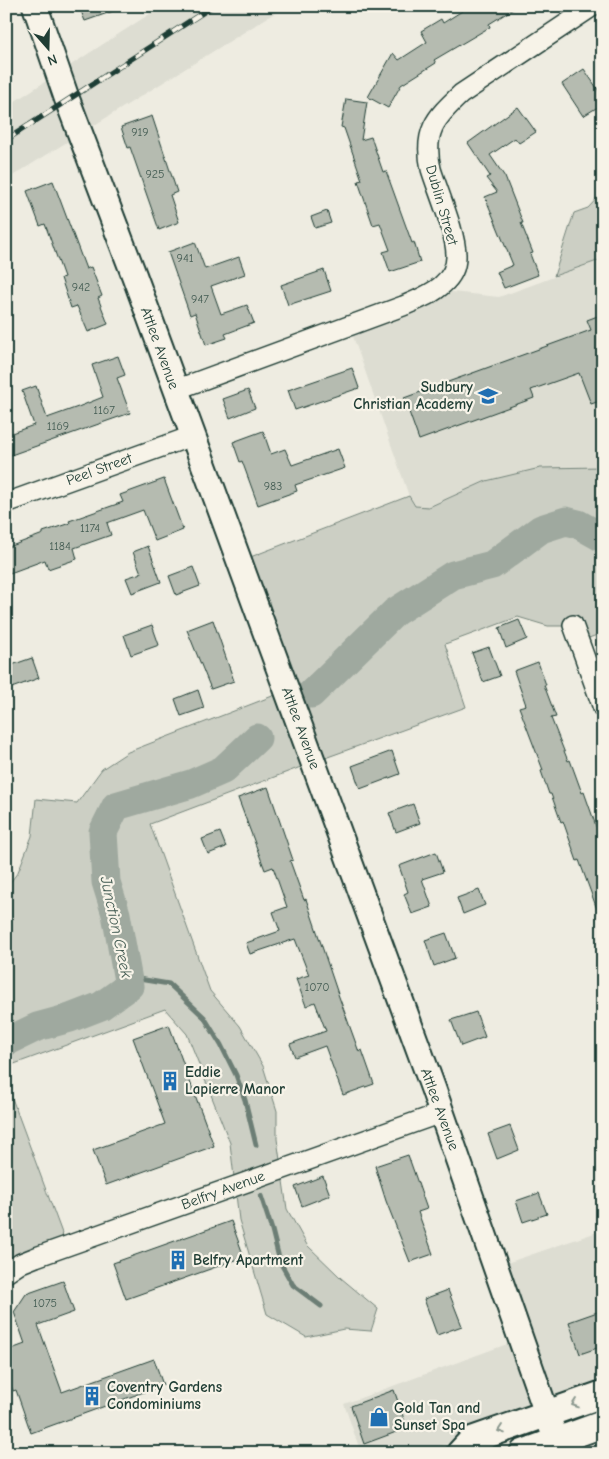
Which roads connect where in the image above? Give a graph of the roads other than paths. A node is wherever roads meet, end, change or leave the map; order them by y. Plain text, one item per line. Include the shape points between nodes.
1 (35, 6) edge
2 (593, 6) edge
3 (175, 390) junction
4 (192, 436) junction
5 (6, 503) edge
6 (573, 625) dead end
7 (603, 708) edge
8 (441, 1113) junction
9 (6, 1273) edge
10 (603, 1394) edge
11 (547, 1413) junction
12 (603, 1424) edge
13 (558, 1446) edge
14 (460, 1453) edge
15 (522, 1453) edge

1 - 3 street, Attlee Avenue
2 - 3 street, Dublin Street via 461,94 435,121 428,157 455,242 456,257 455,268 443,285 395,310
3 - 4 street, Attlee Avenue
4 - 5 street, Peel Street
4 - 8 street, Attlee Avenue
6 - 7 street
8 - 9 street, Belfry Avenue via 36,1257
8 - 11 street, Attlee Avenue
10 -> 11 main road
11 - 13 street, Attlee Avenue
11 -> 14 main road via 472,1440
12 - 13 main road
13 - 15 main road

